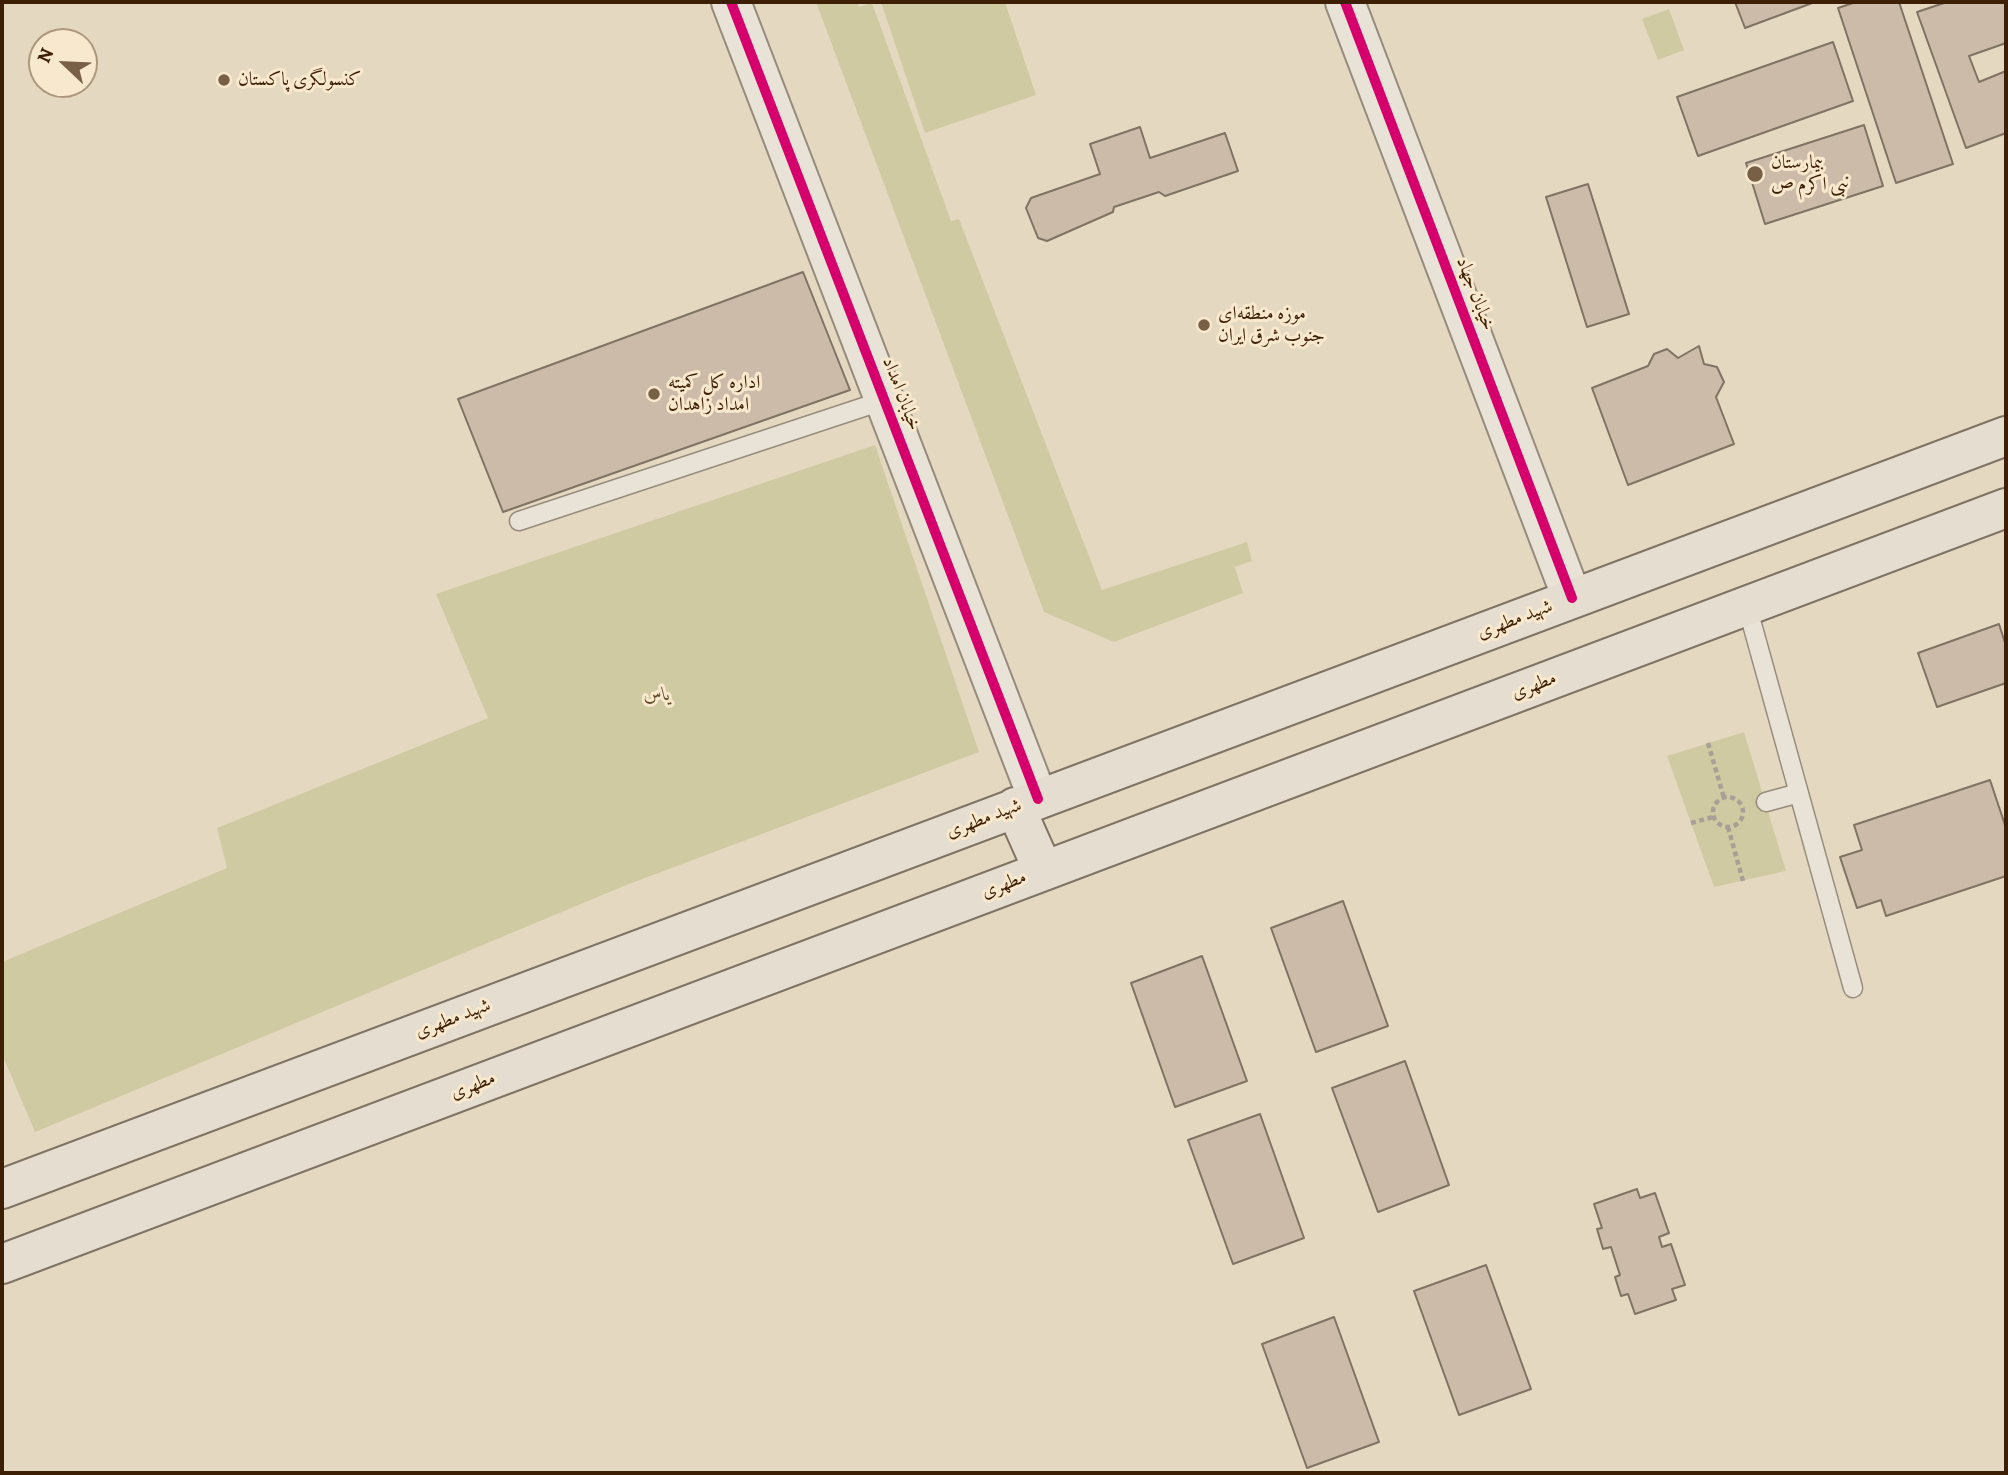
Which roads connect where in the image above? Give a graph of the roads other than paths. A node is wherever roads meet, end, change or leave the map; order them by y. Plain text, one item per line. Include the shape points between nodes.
1 (732, 2) edge
2 (1345, 2) edge
3 (885, 400) junction
4 (2006, 436) edge
5 (2006, 509) edge
6 (519, 521) dead end
7 (1572, 598) junction
8 (1747, 606) junction
9 (1799, 793) junction
10 (1766, 802) dead end
11 (1027, 803) junction
12 (1043, 870) junction
13 (1853, 988) dead end
14 (2, 1189) edge
15 (2, 1264) edge

1 - 3 street, خیابان امداد
2 - 7 street, خیابان جهاد
3 - 6 lane
3 - 11 street, خیابان امداد
4 - 7 main road, شهید مطهری
5 - 8 main road, مطهری
7 - 11 main road, شهید مطهری
8 - 9 lane
8 - 12 main road, مطهری
9 - 10 lane
9 - 13 lane
11 - 12 main road
11 - 14 main road, شهید مطهری
12 - 15 main road, مطهری

